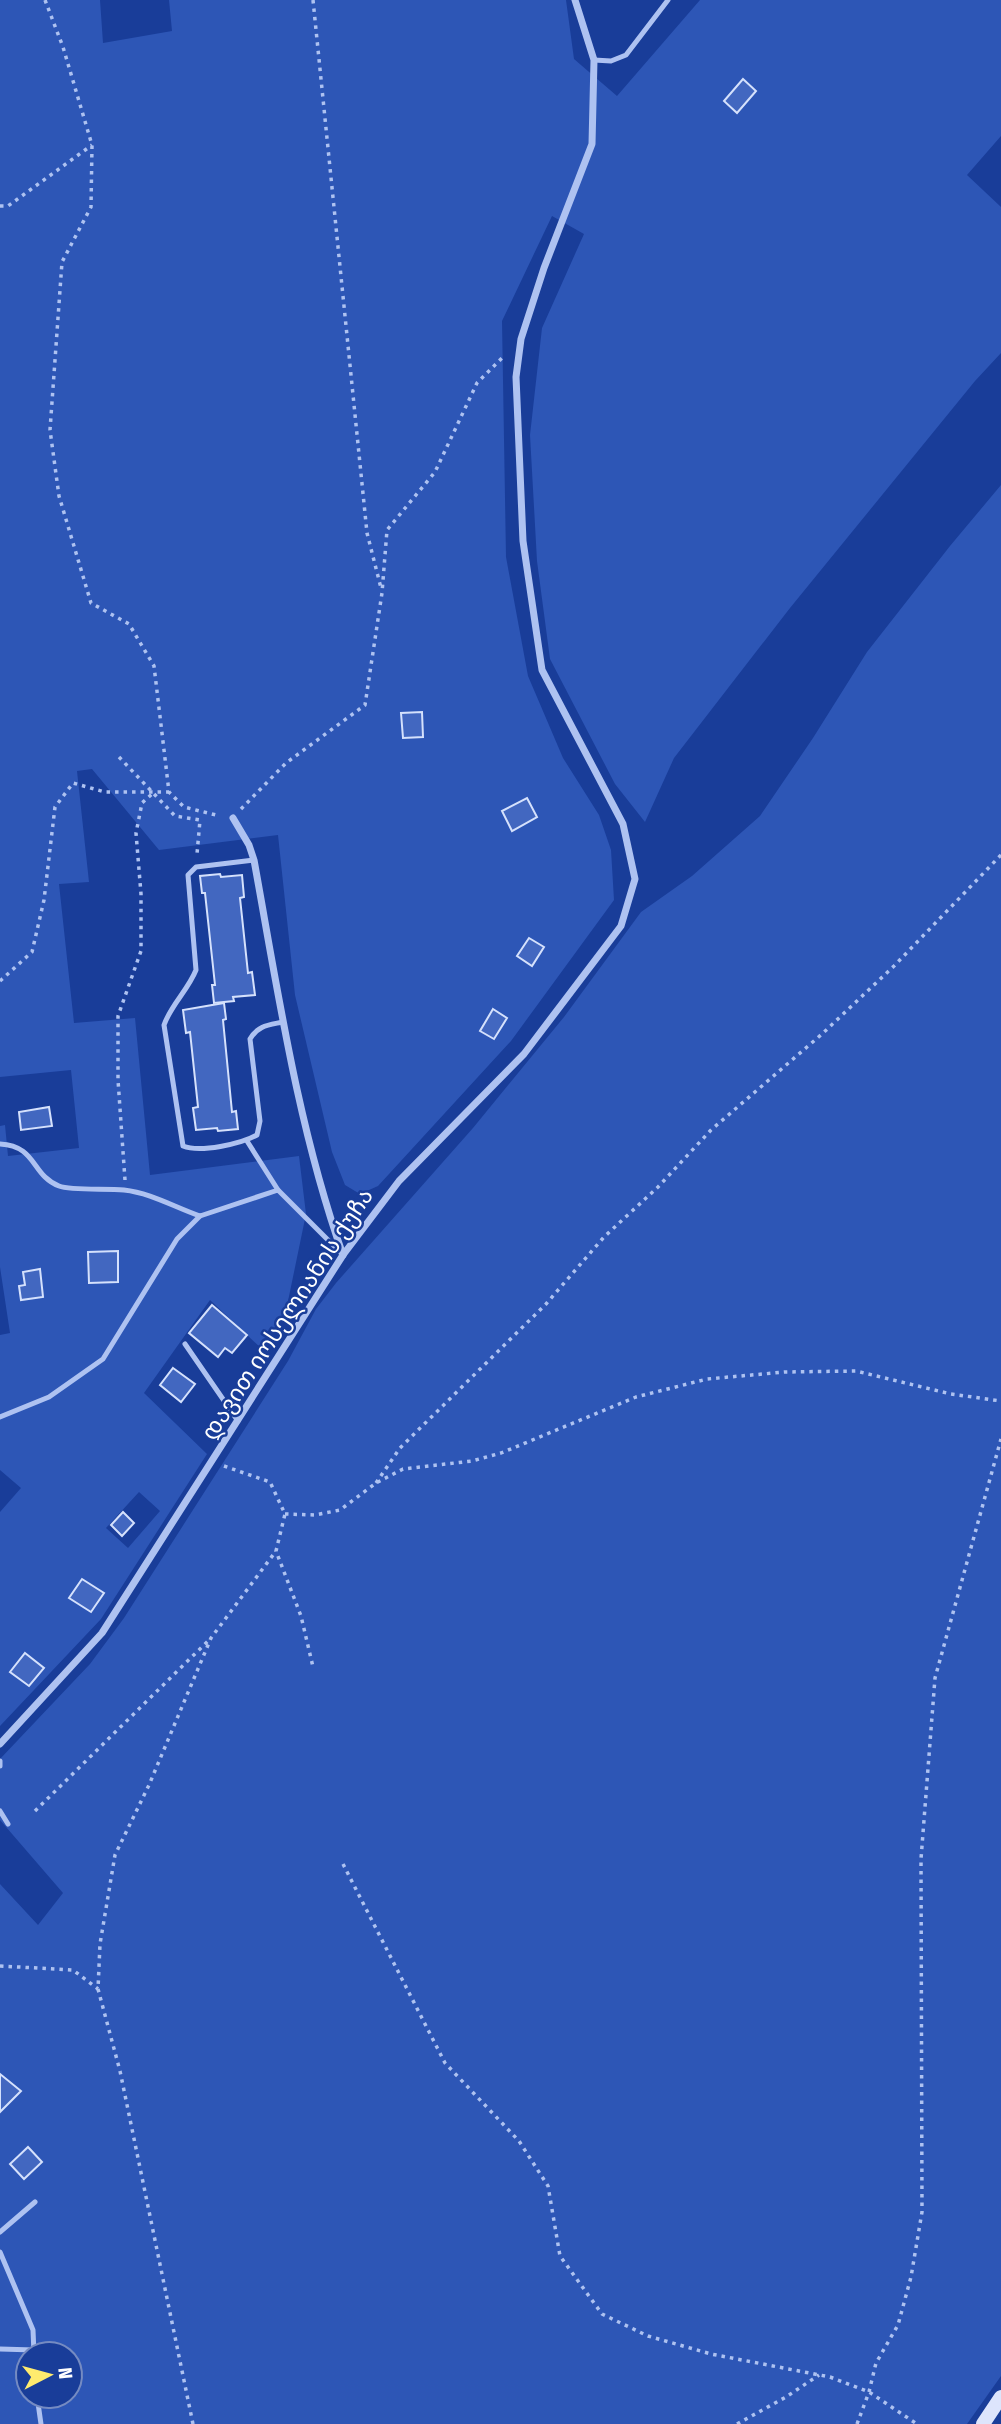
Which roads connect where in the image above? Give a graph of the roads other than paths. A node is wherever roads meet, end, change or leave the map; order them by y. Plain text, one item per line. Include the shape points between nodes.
1 (575, 0) edge
2 (668, 0) edge
3 (594, 60) junction
4 (233, 818) road end
5 (254, 860) junction
6 (284, 1023) junction
7 (247, 1141) junction
8 (0, 1144) edge
9 (278, 1190) junction
10 (200, 1216) junction
11 (343, 1255) junction
12 (185, 1345) dead end
13 (0, 1417) edge
14 (238, 1421) junction
15 (0, 1744) edge
16 (0, 1811) edge
17 (8, 1824) dead end
18 (35, 2202) dead end
19 (0, 2232) edge
20 (0, 2252) edge
21 (33, 2340) edge
22 (1001, 2397) edge
23 (983, 2424) edge

1 - 3 street
2 - 3 lane via 626,55 611,61
3 - 11 street, დავით იოსელიანის ქუჩა via 592,144 521,339 516,377 523,541 542,670 623,824 635,879 621,926 524,1054 399,1181
4 - 5 street
5 - 6 street
5 - 7 lane via 196,867 188,875 196,970 164,1026 183,1146 193,1150
6 - 7 lane via 261,1027 250,1039 260,1121 257,1135
6 - 11 street via 316,1167
7 - 9 lane
8 - 10 lane via 22,1149 44,1176 60,1186 126,1190
9 - 10 lane
9 - 11 lane
10 - 13 lane via 177,1239 103,1359 49,1397
11 - 14 street, დავით იოსელიანის ქუჩა
12 - 14 lane
14 - 15 street, დავით იოსელიანის ქუჩა via 102,1633
16 - 17 lane
18 - 19 lane
20 - 21 lane
22 - 23 main road

